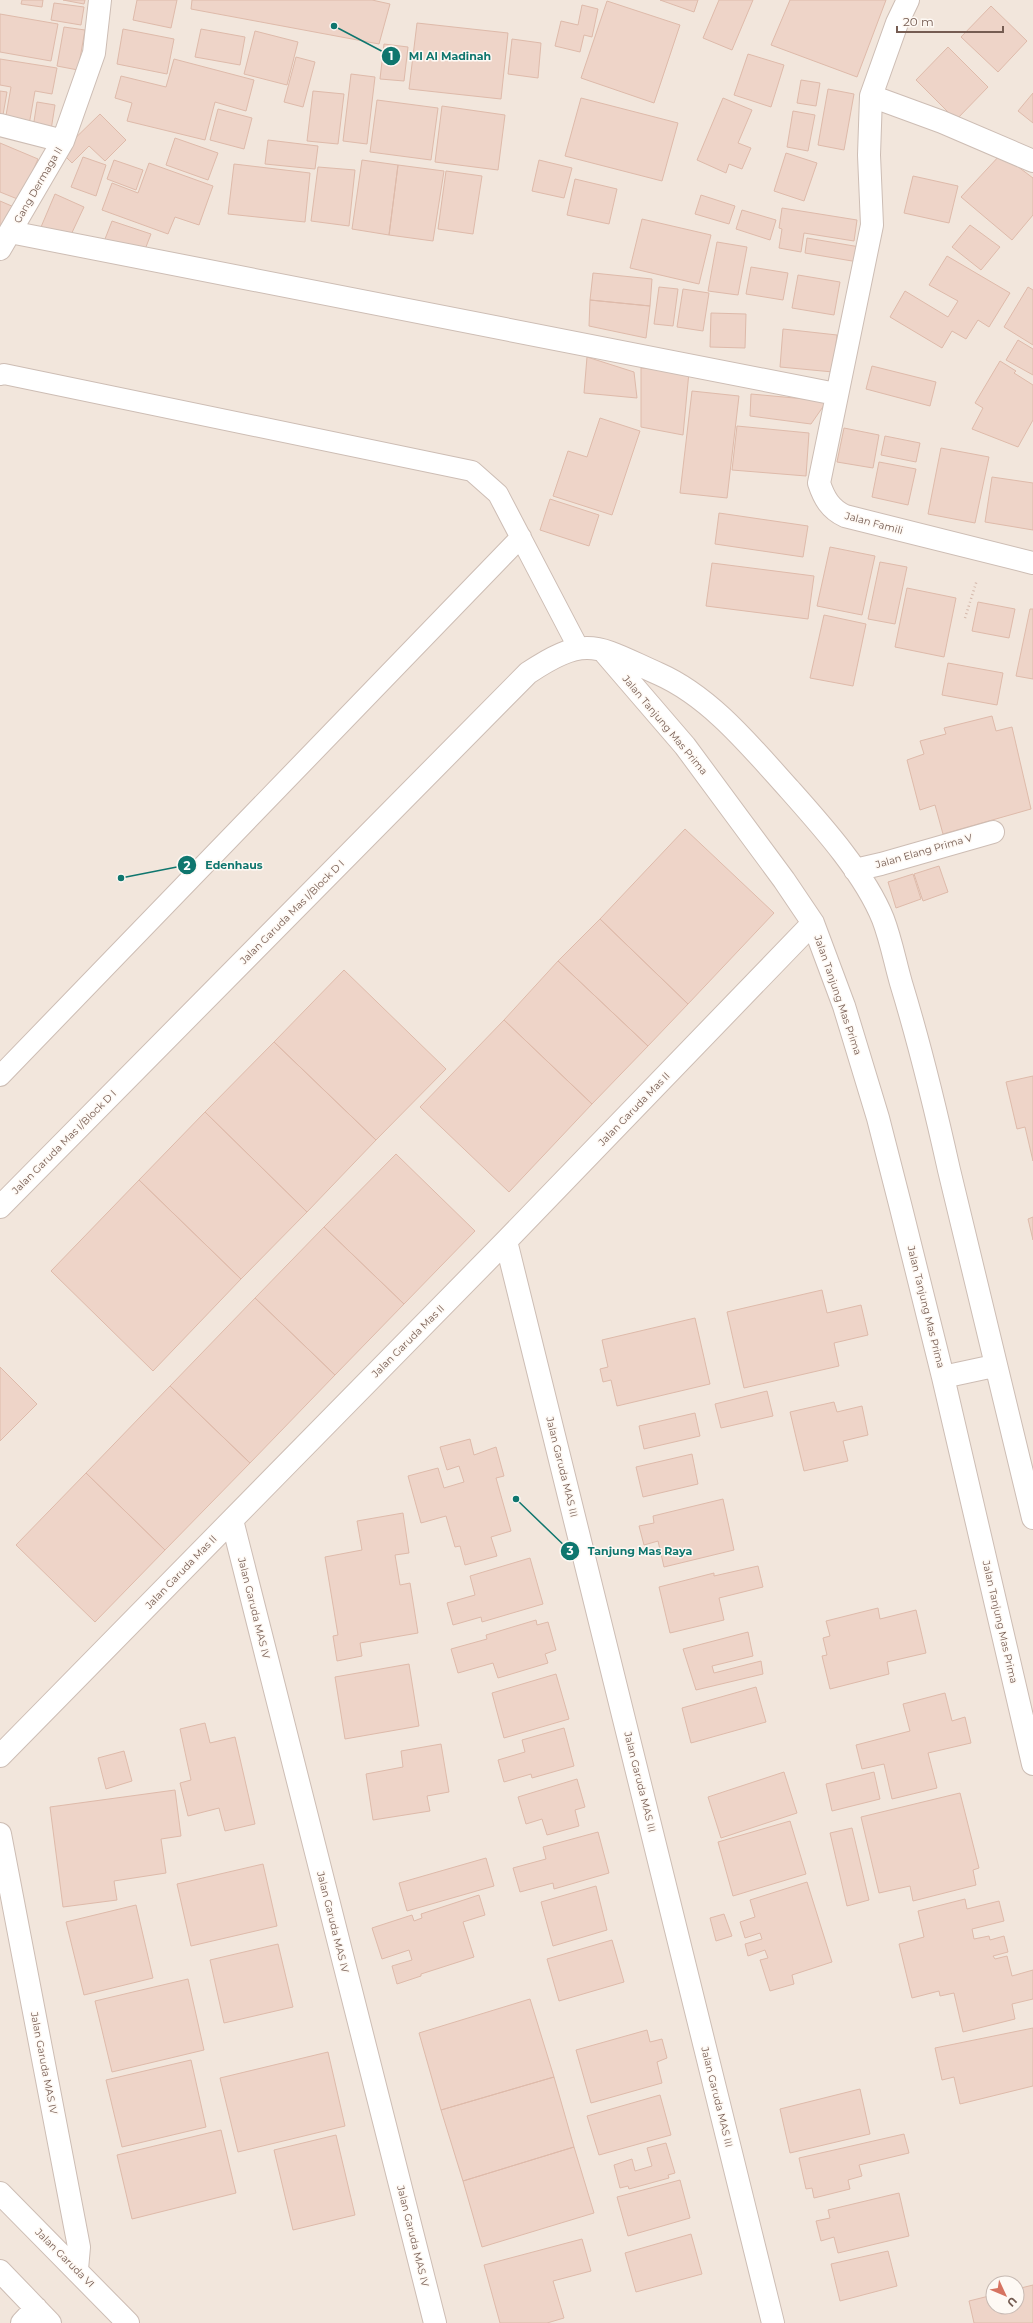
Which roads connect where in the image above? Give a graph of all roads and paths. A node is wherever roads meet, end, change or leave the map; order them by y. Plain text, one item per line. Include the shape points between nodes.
1 (100, 0) edge
2 (908, 0) edge
3 (871, 96) junction
4 (0, 125) edge
5 (63, 141) junction
6 (1033, 161) edge
7 (5, 240) edge
8 (0, 375) edge
9 (836, 394) junction
10 (520, 537) junction
11 (986, 551) junction
12 (1033, 563) edge
13 (965, 618) dead end
14 (578, 647) junction
15 (601, 648) junction
16 (993, 832) dead end
17 (855, 870) junction
18 (813, 923) junction
19 (0, 1076) edge
20 (0, 1207) edge
21 (506, 1241) junction
22 (994, 1366) junction
23 (943, 1377) junction
24 (1033, 1518) edge
25 (232, 1520) junction
26 (0, 1756) edge
27 (1033, 1764) edge
28 (0, 1834) edge
29 (0, 2193) edge
30 (77, 2269) junction
31 (0, 2271) edge
32 (36, 2318) edge
33 (128, 2323) edge
34 (435, 2323) edge
35 (773, 2323) edge

1 - 5 street, Gang Dermaga II via 94,53
2 - 3 street, Jalan Famili
3 - 6 street via 942,122
3 - 9 street, Jalan Famili via 869,155 872,225
4 - 5 street
5 - 7 street, Gang Dermaga II
7 - 9 street
8 - 10 lane via 472,471 498,494
9 - 11 street, Jalan Famili via 819,484 824,498 834,510 845,516
10 - 14 lane
10 - 19 lane
11 - 12 street, Jalan Famili
11 - 13 path
14 - 15 street, Jalan Garuda Mas I/Block D I
14 - 20 street, Jalan Garuda Mas I/Block D I via 554,656 528,674
15 - 17 street, Jalan Tanjung Mas Prima via 677,682 712,710 754,750 821,825
15 - 18 street, Jalan Tanjung Mas Prima via 685,746
16 - 17 street, Jalan Elang Prima V
17 - 22 street, Jalan Tanjung Mas Prima via 882,918 924,1059
18 - 21 street, Jalan Garuda Mas II
18 - 23 street, Jalan Tanjung Mas Prima via 844,1006 878,1118
21 - 25 street, Jalan Garuda Mas II
21 - 35 street, Jalan Garuda MAS III
22 - 23 street
22 - 24 street, Jalan Tanjung Mas Prima
23 - 27 street, Jalan Tanjung Mas Prima
25 - 26 street, Jalan Garuda Mas II
25 - 34 street, Jalan Garuda MAS IV
28 - 30 street, Jalan Garuda MAS IV via 79,2247
29 - 30 street, Jalan Garuda VI
30 - 33 street, Jalan Garuda VI
31 - 32 street

